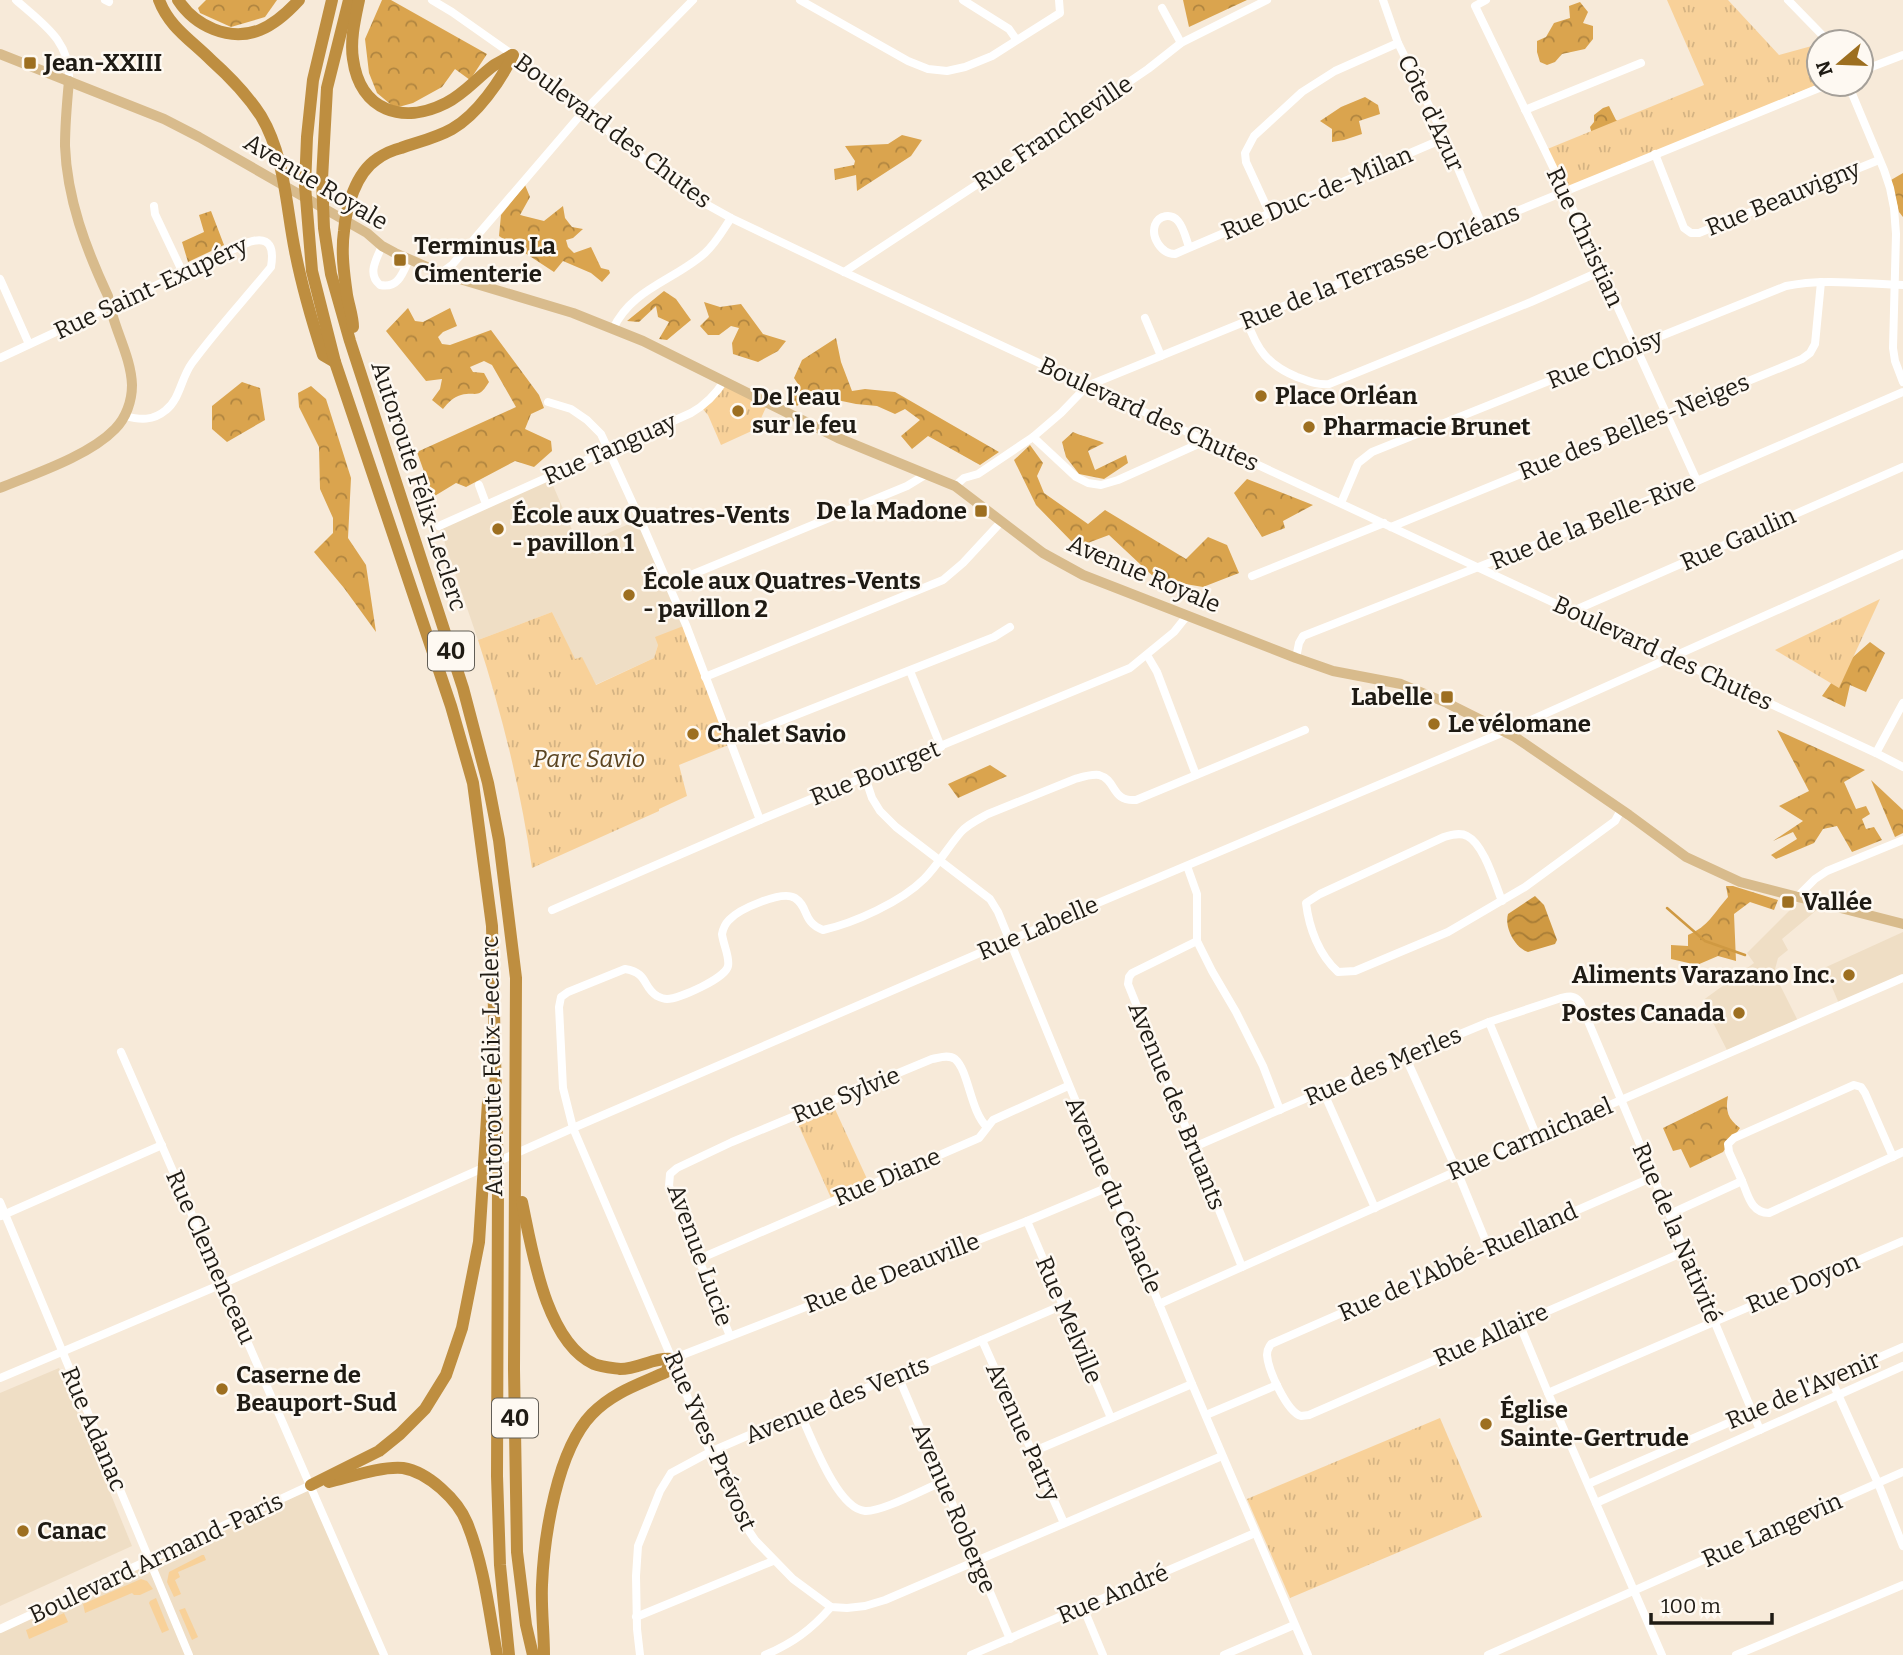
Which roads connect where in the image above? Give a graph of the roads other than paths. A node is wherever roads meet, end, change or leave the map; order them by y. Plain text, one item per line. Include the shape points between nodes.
1 (16, 0) edge
2 (159, 0) edge
3 (178, 0) edge
4 (299, 0) edge
5 (332, 0) edge
6 (349, 0) edge
7 (359, 0) edge
8 (432, 0) edge
9 (693, 0) edge
10 (800, 0) edge
11 (963, 0) edge
12 (1059, 0) edge
13 (1267, 0) edge
14 (1383, 0) edge
15 (1486, 0) edge
16 (1788, 0) edge
17 (1162, 8) dead end
18 (1815, 28) edge
19 (1016, 39) junction
20 (1181, 43) junction
21 (1398, 43) junction
22 (1, 54) edge
23 (513, 55) junction
24 (1903, 55) edge
25 (1641, 63) dead end
26 (1875, 66) edge
27 (69, 81) junction
28 (1805, 94) edge
29 (1854, 98) edge
30 (1525, 110) junction
31 (583, 112) junction
32 (1445, 138) junction
33 (1655, 154) junction
34 (1879, 160) junction
35 (1565, 192) junction
36 (154, 206) dead end
37 (1270, 214) junction
38 (731, 218) junction
39 (1482, 225) junction
40 (382, 246) junction
41 (1189, 247) junction
42 (410, 259) junction
43 (1601, 271) junction
44 (844, 272) junction
45 (183, 273) junction
46 (441, 273) junction
47 (0, 279) edge
48 (1821, 282) junction
49 (1899, 285) edge
50 (109, 307) junction
51 (1145, 318) dead end
52 (1247, 321) junction
53 (613, 329) junction
54 (350, 341) junction
55 (29, 344) junction
56 (1635, 346) junction
57 (1161, 356) junction
58 (0, 358) edge
59 (335, 362) junction
60 (724, 381) junction
61 (1903, 382) edge
62 (1087, 386) junction
63 (1903, 392) edge
64 (548, 402) dead end
65 (1666, 414) junction
66 (125, 416) junction
67 (1033, 437) junction
68 (1205, 441) junction
69 (608, 449) junction
70 (1903, 467) edge
71 (925, 475) junction
72 (1697, 481) junction
73 (479, 485) dead end
74 (955, 486) junction
75 (0, 488) edge
76 (1341, 503) junction
77 (486, 504) junction
78 (1000, 522) junction
79 (1387, 525) junction
80 (439, 526) dead end
81 (1903, 554) edge
82 (1479, 568) junction
83 (1252, 576) dead end
84 (668, 584) junction
85 (1573, 611) junction
86 (1186, 617) junction
87 (1010, 626) dead end
88 (1147, 655) junction
89 (1296, 658) junction
90 (1673, 658) junction
91 (909, 671) junction
92 (705, 677) junction
93 (1903, 703) edge
94 (1305, 730) dead end
95 (1504, 732) junction
96 (730, 741) junction
97 (941, 747) junction
98 (1877, 753) junction
99 (1903, 767) edge
100 (1196, 775) junction
101 (865, 778) junction
102 (1621, 810) junction
103 (760, 820) junction
104 (1903, 840) edge
105 (939, 860) junction
106 (1187, 866) junction
107 (1797, 897) junction
108 (1502, 901) junction
109 (552, 910) dead end
110 (1903, 925) edge
111 (1010, 940) junction
112 (1197, 941) junction
113 (1903, 978) edge
114 (1576, 998) joint
115 (1489, 1022) junction
116 (121, 1052) dead end
117 (1405, 1056) junction
118 (1068, 1086) junction
119 (1323, 1091) junction
120 (1620, 1100) junction
121 (1280, 1110) junction
122 (987, 1127) junction
123 (573, 1128) junction
124 (491, 1132) junction
125 (1537, 1137) junction
126 (162, 1145) junction
127 (1194, 1147) junction
128 (1903, 1152) edge
129 (1893, 1157) junction
130 (1457, 1171) junction
131 (670, 1174) joint
132 (1653, 1177) junction
133 (517, 1179) junction
134 (1742, 1181) junction
135 (1111, 1186) junction
136 (0, 1202) edge
137 (1375, 1208) junction
138 (1670, 1214) junction
139 (2, 1215) edge
140 (1027, 1221) junction
141 (1903, 1241) edge
142 (1489, 1249) junction
143 (1686, 1251) junction
144 (699, 1259) junction
145 (1242, 1267) junction
146 (222, 1284) junction
147 (1159, 1304) junction
148 (1063, 1305) junction
149 (1714, 1321) junction
150 (1519, 1323) junction
151 (730, 1336) junction
152 (982, 1340) junction
153 (1903, 1347) edge
154 (62, 1352) junction
155 (672, 1359) junction
156 (1903, 1366) edge
157 (898, 1376) junction
158 (0, 1378) edge
159 (1831, 1379) junction
160 (1192, 1384) junction
161 (1277, 1385) junction
162 (1548, 1393) junction
163 (1838, 1395) junction
164 (1752, 1412) junction
165 (800, 1413) junction
166 (1206, 1415) junction
167 (1111, 1418) junction
168 (1760, 1430) junction
169 (710, 1452) junction
170 (1032, 1452) junction
171 (1222, 1455) junction
172 (1903, 1472) edge
173 (942, 1482) junction
174 (1878, 1483) junction
175 (1588, 1484) junction
176 (311, 1485) junction
177 (1596, 1503) junction
178 (1064, 1523) junction
179 (1255, 1533) junction
180 (1903, 1546) edge
181 (977, 1560) junction
182 (150, 1561) junction
183 (773, 1561) junction
184 (1903, 1585) edge
185 (1634, 1591) junction
186 (831, 1607) junction
187 (1083, 1607) junction
188 (636, 1617) junction
189 (1294, 1625) junction
190 (0, 1629) edge
191 (1010, 1639) junction
192 (189, 1655) edge
193 (384, 1655) edge
194 (497, 1655) edge
195 (509, 1655) edge
196 (533, 1655) edge
197 (544, 1655) edge
198 (640, 1655) edge
199 (765, 1655) edge
200 (971, 1655) edge
201 (1103, 1655) edge
202 (1224, 1655) edge
203 (1308, 1655) edge
204 (1488, 1655) edge
205 (1662, 1655) edge
206 (1736, 1655) edge

1 - 27 street via 61,44 68,58
2 - 59 highway via 175,28 212,60 262,117 279,166 306,304 323,355
3 - 4 highway via 197,21 236,34 259,30 285,15
5 - 59 highway, Autoroute Félix-Leclerc / 40 via 313,80 305,186 312,271
6 - 54 highway, Autoroute Félix-Leclerc / 40 via 327,88 322,179 331,274
7 - 23 highway via 353,59 369,97 385,110 406,113 445,104
8 - 23 street, Boulevard des Chutes
9 - 31 street
10 - 19 street via 928,69 965,67
11 - 19 street via 1009,29
12 - 19 street via 1060,13
13 - 20 street, Rue Francheville
14 - 21 street, Côte d'Azur
15 - 30 street, Rue Christian via 1475,5
16 - 18 street
17 - 20 street
20 - 44 street, Rue Francheville
21 - 32 street, Côte d'Azur
21 - 37 street via 1320,79 1254,136 1245,153 1246,162
22 - 27 main road, Avenue Royale
23 - 31 street, Boulevard des Chutes
23 - 54 highway via 488,96 454,128 399,148 366,169 343,232 354,325
24 - 26 street
25 - 30 street
27 - 40 main road, Avenue Royale via 164,119 367,233
27 - 50 main road via 68,175 82,235
28 - 33 street, Rue de la Terrasse-Orléans
29 - 34 street
30 - 35 street, Rue Christian
31 - 38 street, Boulevard des Chutes via 686,193
31 - 46 street
32 - 37 street, Rue Duc-de-Milan
32 - 39 street, Côte d'Azur
33 - 34 street, Rue Beauvigny via 1684,228 1691,233
33 - 35 street, Rue de la Terrasse-Orléans
34 - 49 street via 1894,208
35 - 39 street, Rue de la Terrasse-Orléans
35 - 43 street, Rue Christian
36 - 45 street
37 - 41 street, Rue Duc-de-Milan
38 - 44 street, Boulevard des Chutes
38 - 53 street via 705,253 638,297
39 - 52 street, Rue de la Terrasse-Orléans
40 - 42 main road, Avenue Royale
40 - 42 street via 373,270 380,285 396,283
41 - 41 street, Rue Duc-de-Milan via 1175,254 1164,252 1156,222 1165,216 1176,218
42 - 46 main road, Avenue Royale
43 - 52 street via 1329,384 1311,382 1271,363
43 - 56 street, Rue Christian
44 - 62 street, Boulevard des Chutes
45 - 50 street, Rue Saint-Exupéry
45 - 66 street, Rue Saint-Exupéry via 259,239 271,247 271,267 190,366 167,410 154,418
46 - 53 main road, Avenue Royale
47 - 55 street
48 - 49 street, Rue Choisy
48 - 56 street, Rue Choisy via 1786,286
48 - 65 street, Rue des Belles-Neiges via 1815,344 1810,353
49 - 61 street via 1893,348
50 - 55 street, Rue Saint-Exupéry
50 - 66 main road via 132,384
51 - 57 street
52 - 57 street, Rue de la Terrasse-Orléans
53 - 60 main road, Avenue Royale
54 - 133 highway, Autoroute Félix-Leclerc / 40 via 463,688 488,783 516,978
55 - 58 street, Rue Saint-Exupéry
56 - 65 street, Rue Christian
56 - 76 street, Rue Choisy via 1372,452 1358,463
57 - 62 street, Rue de la Terrasse-Orléans
59 - 124 highway, Autoroute Félix-Leclerc / 40 via 473,783 492,926 495,1032
60 - 69 street, Rue Tanguay via 701,407
60 - 71 main road, Avenue Royale
62 - 67 street, Rue de la Terrasse-Orléans
62 - 68 street, Boulevard des Chutes
63 - 72 street, Rue de la Belle-Rive
64 - 69 street via 587,420
65 - 72 street, Rue Christian
65 - 79 street, Rue des Belles-Neiges
66 - 75 main road via 100,441
67 - 68 street via 1076,477 1101,485
67 - 74 street, Rue de la Terrasse-Orléans
68 - 76 street, Boulevard des Chutes
69 - 77 street, Rue Tanguay
69 - 84 street
70 - 85 street, Rue Gaulin
71 - 74 main road, Avenue Royale
71 - 84 street
72 - 82 street, Rue de la Belle-Rive
73 - 77 street
74 - 78 main road, Avenue Royale
76 - 79 street, Boulevard des Chutes
77 - 80 street, Rue Tanguay
78 - 86 main road, Avenue Royale via 1083,575
78 - 92 street via 943,580
79 - 82 street, Boulevard des Chutes
79 - 83 street, Rue des Belles-Neiges
81 - 90 street, Rue Labelle
82 - 85 street, Boulevard des Chutes
82 - 89 street, Rue de la Belle-Rive via 1303,636
84 - 92 street
85 - 90 street, Boulevard des Chutes
86 - 88 street, Rue Bourget
86 - 89 main road, Avenue Royale
87 - 91 street via 994,637
88 - 97 street, Rue Bourget via 1130,668
88 - 100 street
89 - 95 main road, Avenue Royale via 1333,671 1401,684
90 - 95 street, Rue Labelle
90 - 98 street, Boulevard des Chutes
91 - 96 street
91 - 97 street
92 - 96 street
93 - 98 street
94 - 100 street
95 - 102 main road, Avenue Royale
95 - 106 street, Rue Labelle
96 - 103 street
97 - 101 street, Rue Bourget
98 - 99 street, Boulevard des Chutes
100 - 105 street via 1127,801 1099,775 1075,779 975,821
101 - 103 street, Rue Bourget
101 - 105 street, Avenue du Cénacle via 880,811
102 - 107 main road, Avenue Royale via 1686,857 1740,882
102 - 108 street via 1615,821
103 - 109 street, Rue Bourget
104 - 107 street via 1827,871
105 - 111 street, Avenue du Cénacle via 990,899
105 - 123 street, Rue Yves-Prévost via 897,900 832,928 814,927 797,899 790,896 745,908 724,926 725,973 677,997 659,997 642,975 625,969 568,992 558,1007 564,1088
106 - 111 street, Rue Labelle
106 - 112 street via 1197,894
107 - 110 main road, Avenue Royale
108 - 108 street via 1448,932 1355,971 1338,972 1327,962 1308,922 1306,903 1455,834 1467,836 1479,847
111 - 118 street, Avenue du Cénacle
111 - 123 street, Rue Labelle
112 - 121 street via 1237,1012
112 - 127 street, Avenue des Bruants via 1132,973 1128,984
113 - 120 street, Rue Carmichael
114 - 115 street, Rue des Merles via 1561,998
114 - 120 street, Rue de la Nativité
115 - 117 street, Rue des Merles
115 - 125 street
116 - 126 street, Rue Clemenceau
117 - 119 street, Rue des Merles
117 - 130 street
118 - 122 street, Rue Diane via 993,1120
118 - 135 street, Avenue du Cénacle
119 - 121 street, Rue des Merles
119 - 137 street
120 - 125 street, Rue Carmichael
120 - 132 street, Rue de la Nativité
121 - 127 street, Rue des Merles
122 - 131 street, Rue Sylvie via 980,1121 962,1070 955,1059 946,1056 732,1142
122 - 144 street, Rue Diane via 979,1138
123 - 146 street, Rue Labelle
123 - 155 street, Rue Yves-Prévost
124 - 176 highway via 480,1242 462,1328 446,1375 425,1409 400,1434 379,1451
124 - 195 highway, Autoroute Félix-Leclerc / 40 via 498,1184 500,1565
125 - 130 street, Rue Carmichael
126 - 139 street
126 - 146 street, Rue Clemenceau
127 - 145 street, Avenue des Bruants
128 - 129 street
129 - 134 street via 1769,1213 1754,1208
129 - 134 street via 1865,1093 1854,1085 1734,1138 1728,1144 1729,1152
130 - 137 street, Rue Carmichael
130 - 142 street
131 - 144 street, Avenue Lucie via 669,1186
132 - 138 street, Rue de la Nativité
132 - 142 street, Rue de l'Abbé-Ruelland
133 - 155 highway via 541,1286 554,1321 576,1351 595,1364 621,1369 662,1357
133 - 196 highway, Autoroute Félix-Leclerc / 40 via 517,1552
134 - 138 street
135 - 140 street, Rue de Deauville
135 - 147 street, Avenue du Cénacle
136 - 139 street, Rue Adanac
137 - 145 street, Rue Carmichael
138 - 143 street, Rue de la Nativité
139 - 154 street, Rue Adanac
140 - 148 street, Rue Melville
140 - 151 street, Rue de Deauville
141 - 149 street, Rue Doyon
142 - 161 street, Rue de l'Abbé-Ruelland via 1271,1344 1267,1351
143 - 149 street, Rue de la Nativité
143 - 150 street, Rue Allaire
144 - 151 street, Avenue Lucie
145 - 147 street, Rue Carmichael
146 - 154 street, Rue Labelle
146 - 176 street, Rue Clemenceau
147 - 160 street, Avenue du Cénacle
148 - 152 street, Avenue des Vents
148 - 167 street, Rue Melville
149 - 162 street, Rue Doyon
149 - 164 street, Rue de la Nativité
150 - 161 street, Rue Allaire via 1309,1415 1296,1415
150 - 162 street
151 - 155 street, Rue de Deauville
152 - 157 street, Avenue des Vents
152 - 170 street, Avenue Patry
153 - 159 street, Rue de l'Avenir
154 - 158 street, Rue Labelle
154 - 182 street, Rue Adanac
155 - 169 street, Rue Yves-Prévost
155 - 197 highway via 666,1372 628,1388 591,1415 560,1471 542,1586
156 - 163 street, Rue de l'Avenir
157 - 165 street, Avenue des Vents
157 - 173 street, Avenue Roberge
159 - 163 street
159 - 164 street, Rue de l'Avenir
160 - 166 street, Avenue du Cénacle
160 - 167 street
161 - 166 street
162 - 175 street
163 - 168 street, Rue de l'Avenir
163 - 174 street
164 - 168 street, Rue de la Nativité
164 - 175 street, Rue de l'Avenir
165 - 169 street, Avenue des Vents
165 - 173 street via 830,1476 855,1509 881,1507
166 - 171 street, Avenue du Cénacle
167 - 170 street
168 - 177 street, Rue de l'Avenir
169 - 183 street, Rue Yves-Prévost via 741,1519
169 - 188 street, Avenue des Vents via 671,1474 660,1491 638,1546
170 - 178 street, Avenue Patry
171 - 178 street
171 - 179 street, Avenue du Cénacle
172 - 174 street, Rue Langevin
173 - 181 street, Avenue Roberge
174 - 180 street
174 - 185 street, Rue Langevin
175 - 177 street
176 - 182 street, Boulevard Armand-Paris
176 - 193 street, Rue Clemenceau
176 - 194 highway via 405,1468 427,1477 446,1494 466,1520 482,1573
177 - 185 street
178 - 181 street
179 - 187 street, Rue André
179 - 189 street, Avenue du Cénacle
181 - 186 street via 885,1600 866,1606
181 - 191 street, Avenue Roberge
182 - 190 street, Boulevard Armand-Paris
182 - 192 street, Rue Adanac
183 - 186 street, Rue Yves-Prévost
183 - 188 street
184 - 206 street
185 - 204 street, Rue Langevin
185 - 205 street
186 - 199 street via 804,1634
187 - 191 street, Rue André
187 - 201 street
188 - 198 street, Avenue des Vents
189 - 202 street
189 - 203 street, Avenue du Cénacle
191 - 200 street, Rue André

